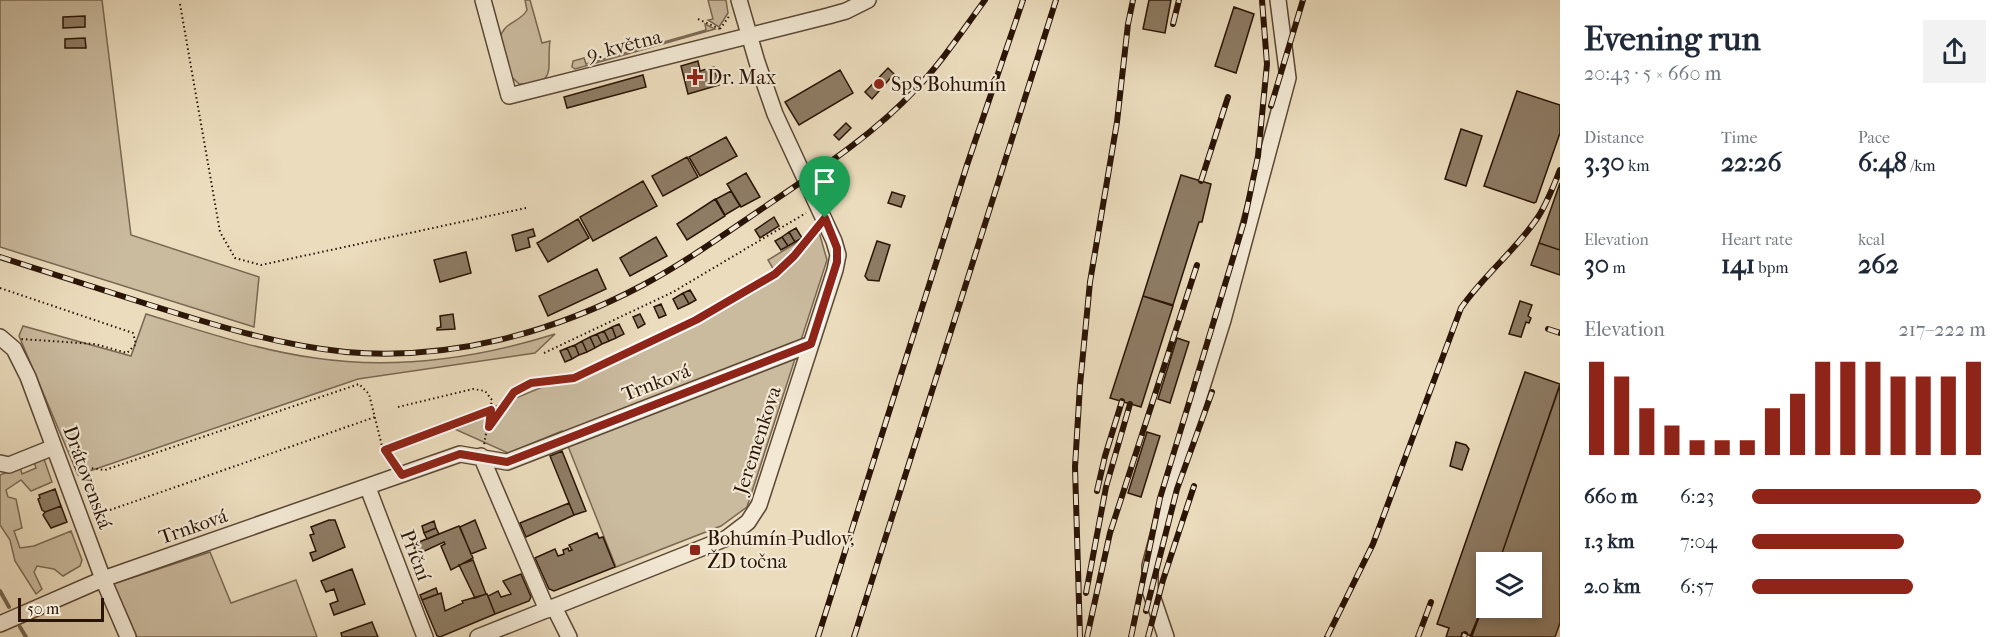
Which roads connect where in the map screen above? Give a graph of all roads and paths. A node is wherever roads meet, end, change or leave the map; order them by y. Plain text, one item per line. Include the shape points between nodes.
1 (483, 0) edge
2 (868, 0) edge
3 (1278, 0) edge
4 (180, 4) dead end
5 (735, 5) edge
6 (698, 19) dead end
7 (722, 35) junction
8 (749, 35) junction
9 (526, 208) dead end
10 (824, 216) junction
11 (0, 288) edge
12 (5, 341) edge
13 (811, 344) junction
14 (544, 352) dead end
15 (398, 407) dead end
16 (491, 410) junction
17 (375, 417) junction
18 (489, 427) junction
19 (54, 447) junction
20 (385, 450) junction
21 (481, 456) junction
22 (0, 463) edge
23 (62, 467) junction
24 (402, 475) junction
25 (368, 488) junction
26 (82, 520) junction
27 (104, 579) junction
28 (551, 608) junction
29 (0, 624) edge
30 (128, 637) edge
31 (425, 637) edge
32 (478, 637) edge
33 (569, 637) edge
34 (1166, 637) edge

1 - 7 street, 9. května via 509,96
2 - 8 street, 9. května via 846,11
3 - 34 street via 1288,78 1223,320 1150,566 1150,590
4 - 9 path via 220,232 235,258 261,266
5 - 7 path
5 - 8 street
6 - 7 path
7 - 8 street, 9. května
8 - 10 street via 775,114
10 - 13 street, Jeremenkova via 837,248 837,262
10 - 14 path
10 - 18 path via 775,274 696,320 574,378 531,383 514,392
11 - 12 path via 133,333 136,339 128,353 69,341
12 - 19 street, Drátovenská via 28,378
13 - 21 street, Trnková via 507,462
13 - 28 street, Jeremenkova via 759,505 748,522 719,541
15 - 16 path via 473,389 489,394
16 - 18 path
16 - 20 path
17 - 20 path
17 - 23 path via 369,394 359,384 105,470 79,465
17 - 26 path
18 - 21 path
19 - 22 street via 9,465
19 - 23 street, Drátovenská
20 - 24 path
21 - 24 street, Trnková via 460,454
21 - 28 street
23 - 26 street, Drátovenská
24 - 25 street, Trnková
25 - 27 street, Trnková
25 - 31 street, Příční
26 - 27 street, Drátovenská
27 - 29 street, Trnková
27 - 30 street, Drátovenská
28 - 32 street, Jeremenkova
28 - 33 street

